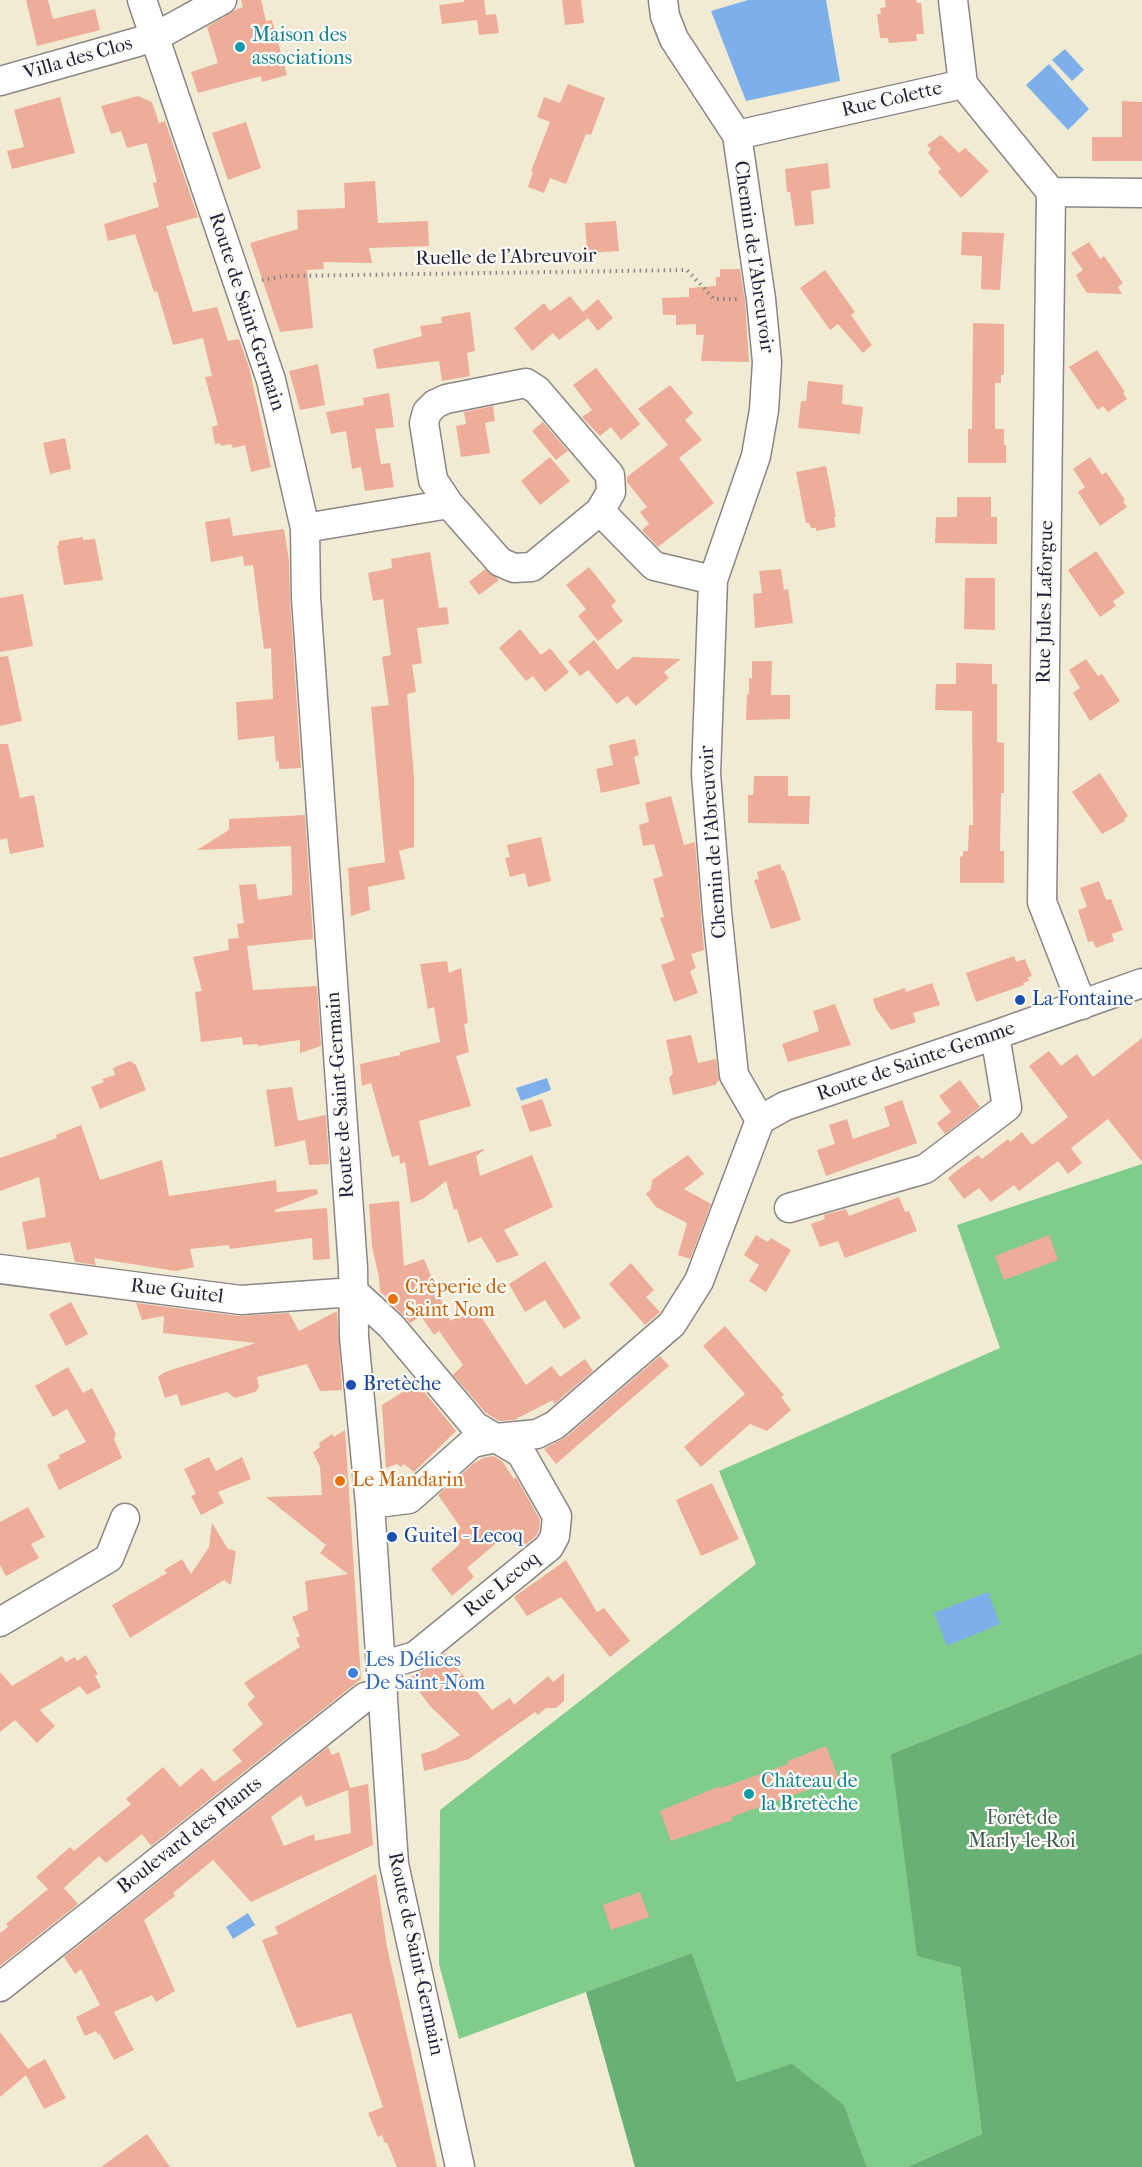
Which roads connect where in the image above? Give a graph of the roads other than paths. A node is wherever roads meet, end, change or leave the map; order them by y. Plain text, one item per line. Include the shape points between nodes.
1 (142, 0) edge
2 (222, 0) edge
3 (663, 0) edge
4 (953, 0) edge
5 (155, 37) junction
6 (0, 81) edge
7 (963, 84) junction
8 (737, 135) junction
9 (1051, 192) junction
10 (1142, 193) edge
11 (449, 504) junction
12 (600, 511) junction
13 (304, 528) junction
14 (713, 580) junction
15 (1142, 982) edge
16 (1082, 1005) junction
17 (995, 1035) junction
18 (760, 1120) junction
19 (789, 1208) dead end
20 (0, 1269) edge
21 (354, 1292) junction
22 (496, 1437) junction
23 (370, 1504) junction
24 (125, 1518) dead end
25 (0, 1622) edge
26 (381, 1662) junction
27 (383, 1693) junction
28 (0, 1987) edge
29 (460, 2167) edge

1 - 5 street, Route de Saint-Germain
2 - 5 street, Villa des Clos
3 - 8 street, Chemin de l'Abreuvoir via 674,39
4 - 7 street
5 - 6 street, Villa des Clos
5 - 13 street, Route de Saint-Germain via 271,380
7 - 8 street, Rue Colette
7 - 9 street, Rue Colette
8 - 14 street, Chemin de l'Abreuvoir via 767,362 756,456
9 - 10 street
9 - 16 street, Rue Jules Laforgue via 1042,902
11 - 12 street via 500,562 514,568 532,567
11 - 12 street via 433,480 424,423 427,412 447,399 526,383 537,390 610,475 611,492
11 - 13 street
12 - 14 street via 654,566
13 - 21 street, Route de Saint-Germain
14 - 18 street, Chemin de l'Abreuvoir via 706,774 717,912 734,1075
15 - 16 street, Route de Sainte-Gemme
16 - 17 street, Route de Sainte-Gemme
17 - 18 street, Route de Sainte-Gemme via 785,1106
17 - 19 street via 1007,1107 925,1169
18 - 22 street via 703,1271 672,1324 555,1425 537,1434
20 - 21 street, Rue Guitel via 241,1300
21 - 22 street, Rue Lecoq via 391,1326 475,1426
21 - 23 street, Route de Saint-Germain via 354,1337
22 - 23 street via 472,1443 408,1498
22 - 26 street, Rue Lecoq via 521,1453 557,1516 555,1536 549,1547 415,1656
23 - 26 street, Route de Saint-Germain
24 - 25 street via 109,1558
26 - 27 street, Route de Saint-Germain
27 - 28 street, Boulevard des Plants via 365,1697
27 - 29 street, Route de Saint-Germain via 394,1864

